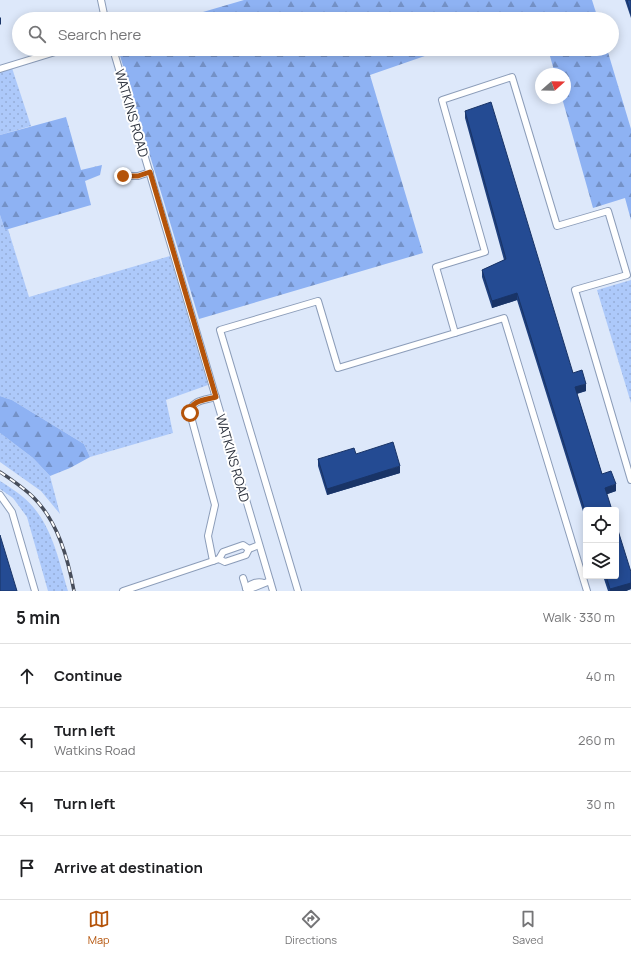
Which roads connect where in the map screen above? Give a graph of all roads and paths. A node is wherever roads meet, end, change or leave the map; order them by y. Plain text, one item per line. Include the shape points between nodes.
1 (101, 0) edge
2 (104, 12) edge
3 (42, 56) edge
4 (115, 56) edge
5 (0, 69) edge
6 (150, 172) junction
7 (123, 176) dead end
8 (455, 333) junction
9 (216, 397) junction
10 (631, 480) edge
11 (0, 495) edge
12 (259, 545) junction
13 (249, 549) junction
14 (216, 560) junction
15 (243, 578) dead end
16 (267, 582) junction
17 (247, 590) edge
18 (35, 591) edge
19 (123, 591) edge
20 (273, 591) edge
21 (298, 591) edge
22 (587, 591) edge

1 - 2 street
3 - 5 street
4 - 6 street, WATKINS ROAD
6 - 7 street via 138,176
6 - 9 street, WATKINS ROAD
8 - 10 street via 436,267 485,252 442,100 512,77 557,226 608,212 627,275 575,290
8 - 21 street via 338,368 318,301 220,330
8 - 22 street via 504,318
9 - 12 street, WATKINS ROAD
9 - 14 street via 190,407 215,505 208,536
11 - 18 street via 12,512
12 - 13 street
12 - 16 street, WATKINS ROAD
13 - 14 street via 246,555 225,562
13 - 14 street via 243,545 223,552
14 - 19 street
15 - 17 street
16 - 17 street via 249,585
16 - 20 street, WATKINS ROAD

